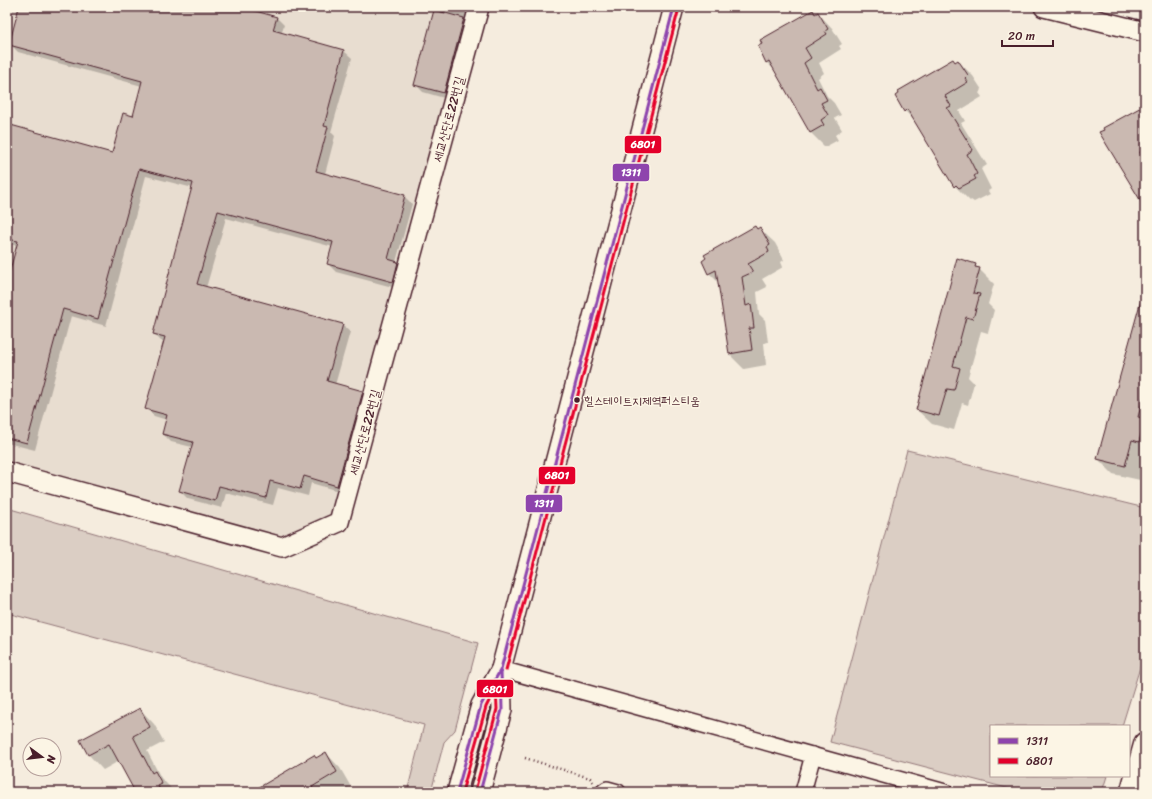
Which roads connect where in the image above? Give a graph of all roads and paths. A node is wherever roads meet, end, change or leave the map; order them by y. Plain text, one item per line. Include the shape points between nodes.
1 (479, 7) edge
2 (674, 7) edge
3 (1044, 7) edge
4 (1145, 32) edge
5 (7, 472) edge
6 (501, 669) junction
7 (1145, 743) edge
8 (813, 755) junction
9 (525, 758) dead end
10 (600, 790) edge
11 (457, 792) edge
12 (480, 792) edge
13 (618, 792) edge
14 (803, 792) edge
15 (946, 792) edge
16 (1132, 792) edge

1 - 5 street, 세교산단로22번길 via 339,522 282,547
2 - 6 street
3 - 4 street
6 - 8 street
6 - 11 street via 481,705
6 - 12 street via 502,710
7 - 16 main road
8 - 14 street
8 - 15 street
9 - 10 path via 590,778
10 - 13 street

